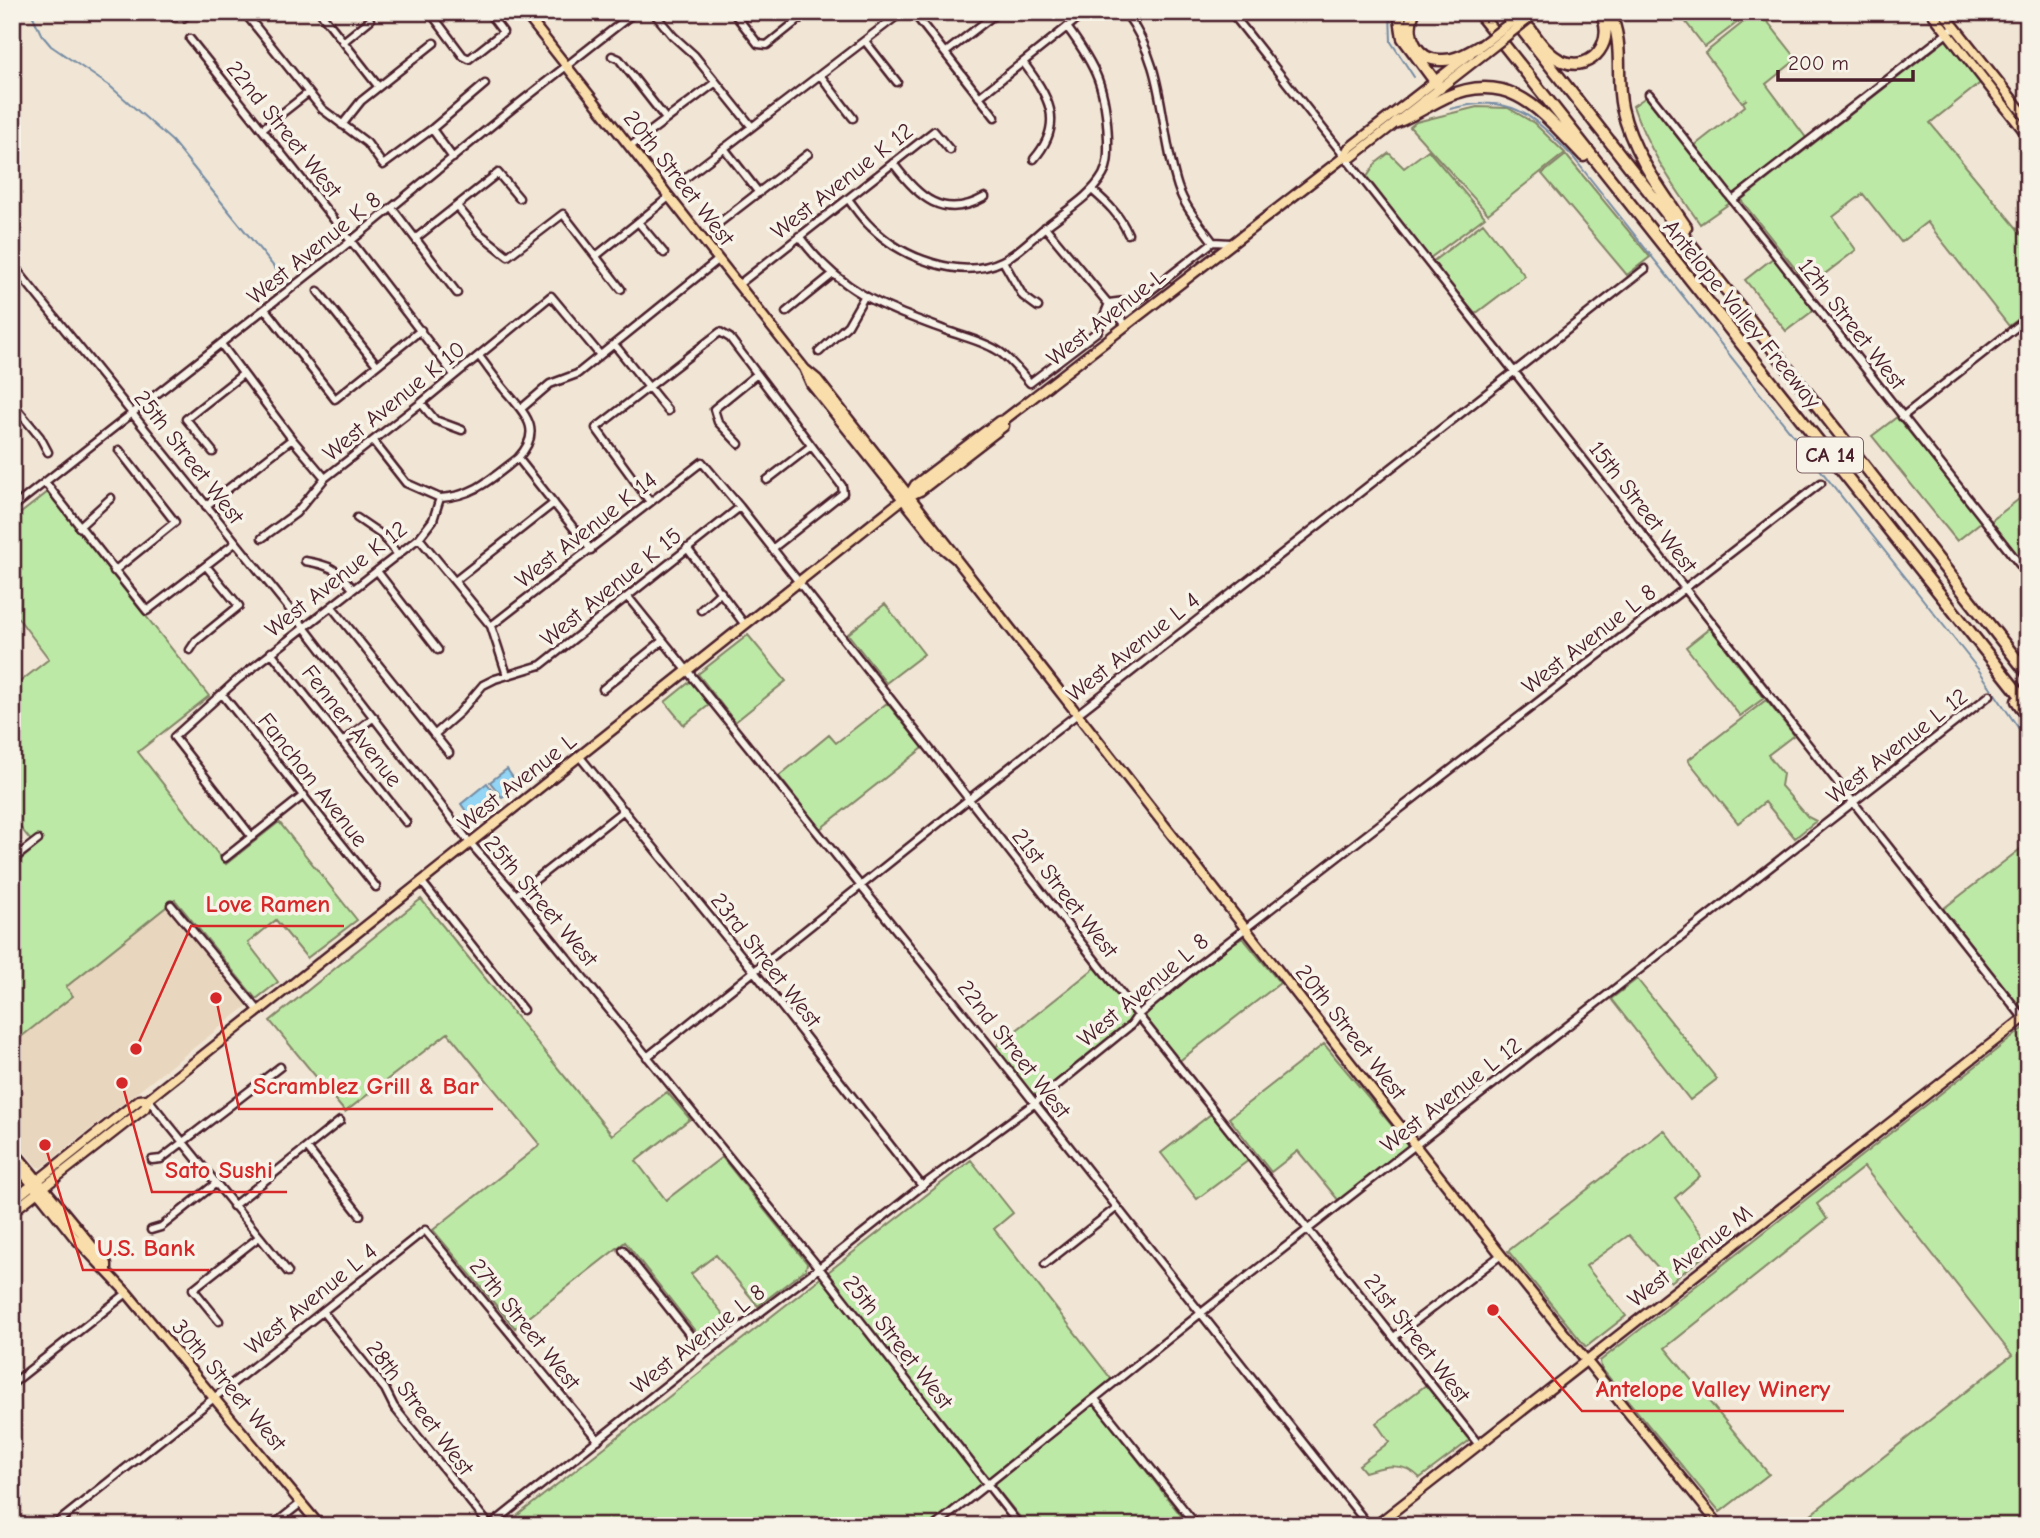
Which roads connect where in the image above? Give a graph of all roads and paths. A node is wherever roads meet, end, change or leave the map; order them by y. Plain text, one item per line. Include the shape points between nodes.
1 (190, 12) edge
2 (244, 12) edge
3 (320, 12) edge
4 (430, 12) edge
5 (488, 12) edge
6 (524, 12) edge
7 (635, 12) edge
8 (653, 12) edge
9 (733, 12) edge
10 (808, 12) edge
11 (902, 12) edge
12 (913, 12) edge
13 (998, 12) edge
14 (1086, 12) edge
15 (1125, 12) edge
16 (1231, 12) edge
17 (1399, 12) edge
18 (1414, 12) edge
19 (1472, 12) edge
20 (1478, 12) edge
21 (1508, 12) edge
22 (1516, 12) edge
23 (1524, 12) edge
24 (1537, 12) edge
25 (1600, 12) edge
26 (1609, 12) edge
27 (1931, 12) edge
28 (1943, 12) edge
29 (172, 15) edge
30 (370, 20) dead end
31 (1067, 27) junction
32 (1955, 27) junction
33 (1948, 33) junction
34 (190, 39) dead end
35 (865, 41) junction
36 (343, 42) junction
37 (434, 43) dead end
38 (1483, 49) junction
39 (945, 53) junction
40 (612, 56) dead end
41 (1023, 62) junction
42 (566, 66) junction
43 (1526, 72) junction
44 (820, 75) junction
45 (716, 82) junction
46 (897, 82) dead end
47 (485, 84) dead end
48 (1438, 85) junction
49 (378, 86) junction
50 (308, 93) junction
51 (1649, 94) dead end
52 (979, 97) junction
53 (1997, 97) junction
54 (853, 117) dead end
55 (995, 117) dead end
56 (666, 119) junction
57 (2028, 119) edge
58 (1397, 122) junction
59 (342, 125) junction
60 (752, 127) junction
61 (2028, 128) edge
62 (262, 129) junction
63 (432, 129) junction
64 (2028, 136) edge
65 (631, 146) junction
66 (724, 148) junction
67 (950, 150) dead end
68 (808, 154) dead end
69 (1344, 157) junction
70 (453, 158) junction
71 (1034, 159) dead end
72 (893, 163) junction
73 (684, 179) dead end
74 (1092, 190) junction
75 (759, 192) junction
76 (1619, 192) junction
77 (669, 197) junction
78 (985, 197) dead end
79 (519, 198) dead end
80 (848, 199) junction
81 (1733, 200) junction
82 (457, 206) junction
83 (392, 208) junction
84 (638, 222) junction
85 (719, 223) dead end
86 (1045, 228) junction
87 (1128, 234) dead end
88 (799, 236) junction
89 (416, 238) junction
90 (351, 241) junction
91 (1213, 242) junction
92 (1231, 243) junction
93 (664, 253) dead end
94 (596, 256) junction
95 (718, 260) junction
96 (1003, 261) junction
97 (12, 264) edge
98 (1645, 269) dead end
99 (833, 274) junction
100 (738, 285) junction
101 (621, 289) dead end
102 (1727, 289) junction
103 (318, 291) dead end
104 (457, 293) dead end
105 (864, 297) junction
106 (1109, 303) junction
107 (1038, 307) dead end
108 (265, 309) junction
109 (786, 312) dead end
110 (2028, 318) edge
111 (1126, 325) junction
112 (421, 330) junction
113 (221, 344) junction
114 (614, 345) junction
115 (819, 352) dead end
116 (600, 355) junction
117 (479, 356) junction
118 (377, 365) junction
119 (1513, 372) junction
120 (243, 374) junction
121 (757, 374) junction
122 (454, 375) junction
123 (648, 386) junction
124 (12, 402) edge
125 (421, 403) junction
126 (522, 408) junction
127 (668, 411) dead end
128 (132, 414) junction
129 (1902, 416) junction
130 (462, 430) dead end
131 (292, 439) junction
132 (373, 441) junction
133 (739, 444) dead end
134 (811, 446) junction
135 (119, 450) dead end
136 (48, 452) dead end
137 (213, 452) dead end
138 (518, 458) junction
139 (702, 462) joint
140 (325, 478) junction
141 (767, 480) dead end
142 (45, 482) junction
143 (1821, 483) dead end
144 (906, 497) junction
145 (111, 498) dead end
146 (440, 498) junction
147 (650, 502) junction
148 (554, 503) junction
149 (206, 506) junction
150 (740, 507) junction
151 (12, 508) edge
152 (357, 518) dead end
153 (79, 527) junction
154 (262, 538) dead end
155 (419, 538) junction
156 (235, 543) junction
157 (687, 548) junction
158 (772, 549) junction
159 (590, 550) junction
160 (398, 555) junction
161 (305, 561) dead end
162 (206, 566) junction
163 (114, 571) junction
164 (377, 571) junction
165 (2028, 575) edge
166 (455, 581) junction
167 (798, 582) junction
168 (1685, 587) junction
169 (353, 589) junction
170 (721, 592) junction
171 (628, 597) junction
172 (332, 607) junction
173 (701, 610) dead end
174 (745, 625) junction
175 (491, 626) junction
176 (304, 627) junction
177 (1996, 634) junction
178 (662, 641) junction
179 (190, 650) dead end
180 (439, 650) dead end
181 (271, 652) junction
182 (2028, 667) edge
183 (687, 671) junction
184 (2028, 674) edge
185 (507, 675) junction
186 (2006, 678) junction
187 (603, 689) dead end
188 (222, 694) junction
189 (1990, 695) dead end
190 (2028, 705) edge
191 (1076, 714) junction
192 (374, 717) junction
193 (2028, 717) edge
194 (434, 735) junction
195 (342, 742) junction
196 (449, 753) dead end
197 (580, 757) junction
198 (304, 795) junction
199 (969, 799) junction
200 (1853, 803) junction
201 (624, 810) junction
202 (405, 822) dead end
203 (252, 837) junction
204 (38, 840) dead end
205 (470, 843) junction
206 (226, 858) dead end
207 (12, 860) edge
208 (421, 881) junction
209 (862, 886) junction
210 (376, 887) dead end
211 (516, 895) junction
212 (172, 905) dead end
213 (1245, 928) junction
214 (753, 970) junction
215 (258, 1010) junction
216 (523, 1010) dead end
217 (1138, 1015) junction
218 (2026, 1019) edge
219 (647, 1057) junction
220 (280, 1067) dead end
221 (148, 1099) junction
222 (1035, 1103) junction
223 (340, 1121) dead end
224 (183, 1143) junction
225 (1416, 1145) junction
226 (307, 1148) junction
227 (12, 1149) edge
228 (12, 1159) edge
229 (152, 1160) dead end
230 (215, 1184) junction
231 (38, 1186) junction
232 (922, 1186) junction
233 (12, 1201) edge
234 (233, 1206) junction
235 (1116, 1208) junction
236 (12, 1212) edge
237 (360, 1215) dead end
238 (1308, 1229) junction
239 (151, 1230) dead end
240 (425, 1230) joint
241 (259, 1237) junction
242 (622, 1250) dead end
243 (1501, 1255) junction
244 (1045, 1264) dead end
245 (819, 1268) junction
246 (288, 1272) dead end
247 (127, 1293) junction
248 (323, 1312) junction
249 (1201, 1313) junction
250 (219, 1321) dead end
251 (1394, 1337) junction
252 (705, 1354) junction
253 (1587, 1361) junction
254 (12, 1384) edge
255 (215, 1398) junction
256 (1095, 1399) junction
257 (598, 1440) junction
258 (1479, 1445) junction
259 (987, 1485) junction
260 (301, 1503) junction
261 (53, 1526) edge
262 (272, 1526) edge
263 (320, 1526) edge
264 (490, 1526) edge
265 (935, 1526) edge
266 (1020, 1526) edge
267 (1198, 1526) edge
268 (1369, 1526) edge
269 (1375, 1526) edge
270 (1720, 1526) edge

1 - 29 street via 183,18
2 - 50 street
3 - 36 street
4 - 5 street via 469,59 503,32
6 - 42 main road, 20th Street West
7 - 42 street, West Avenue K 8
8 - 45 street
9 - 10 street via 763,45
11 - 35 street
12 - 39 street
13 - 39 street
14 - 31 street
15 - 91 street via 1148,51 1186,207
16 - 69 street, 15th Street West
17 - 48 highway via 1403,38
18 - 38 highway via 1411,39 1431,58 1453,59
19 - 43 highway
20 - 43 highway, Antelope Valley Freeway / CA 14
21 - 102 highway, Antelope Valley Freeway / CA 14
22 - 25 highway via 1555,57 1574,63 1592,58 1603,47 1607,32
23 - 38 main road, West Avenue L, bridge
24 - 38 main road, West Avenue L, bridge
26 - 102 highway via 1619,41 1619,90 1632,142
27 - 33 main road
28 - 32 main road
30 - 36 street
31 - 41 street
31 - 74 street via 1090,59 1106,109 1108,160
32 - 33 street
32 - 57 main road
33 - 53 main road
33 - 81 street
34 - 62 street, 22nd Street West
35 - 44 street
35 - 46 street
36 - 49 street
37 - 49 street
38 - 48 main road, West Avenue L
39 - 52 street
40 - 56 street
41 - 52 street
41 - 71 street via 1043,89 1051,111 1049,136
42 - 65 main road, 20th Street West
42 - 70 street, West Avenue K 8
43 - 76 highway, Antelope Valley Freeway / CA 14
44 - 54 street
44 - 60 street
45 - 56 street
45 - 60 street
47 - 63 street
48 - 58 main road, West Avenue L
48 - 69 main road, West Avenue L via 1348,149
49 - 59 street
50 - 59 street
50 - 62 street
51 - 81 street, 12th Street West
52 - 55 street
53 - 61 main road via 2008,103
53 - 64 main road
56 - 65 street
58 - 69 main road, West Avenue L via 1352,157
58 - 76 highway via 1467,90 1517,94 1534,104
59 - 63 street via 367,143 383,165
60 - 66 street
62 - 90 street, 22nd Street West
63 - 70 street
65 - 77 main road, 20th Street West
66 - 73 street
66 - 75 street
67 - 72 street, West Avenue K 12 via 934,131
68 - 75 street
69 - 92 main road, West Avenue L
69 - 119 street, 15th Street West
70 - 83 street, West Avenue K 8
72 - 78 street via 919,195 942,205 969,206
72 - 80 street, West Avenue K 12
74 - 86 street
74 - 87 street via 1111,206
75 - 85 street
76 - 186 highway, Antelope Valley Freeway / CA 14
77 - 84 street
77 - 95 main road, 20th Street West
79 - 82 street via 498,173
80 - 88 street, West Avenue K 12
80 - 96 street via 891,244 920,259 976,270
81 - 129 street, 12th Street West
82 - 89 street
82 - 94 street via 479,233 508,256 563,214
83 - 89 street
83 - 90 street, West Avenue K 8
84 - 93 street
84 - 94 street
86 - 96 street
86 - 106 street
88 - 99 street
88 - 100 street, West Avenue K 12
89 - 104 street
90 - 108 street, West Avenue K 8
90 - 112 street, 22nd Street West
91 - 92 street
91 - 106 street, West Avenue L via 1140,299
92 - 111 main road, West Avenue L
94 - 101 street
95 - 100 main road, 20th Street West
95 - 114 street
96 - 107 street via 1023,296
97 - 128 street, 25th Street West
98 - 119 street, West Avenue L 4
99 - 105 street
99 - 109 street
100 - 144 main road, 20th Street West via 804,368 811,384
102 - 177 highway, Antelope Valley Freeway / CA 14
103 - 118 street
105 - 106 street, West Avenue L via 985,345 1000,353 1030,383 1098,331
105 - 115 street via 848,325
106 - 111 street
108 - 113 street, West Avenue K 8
108 - 118 street via 335,399
110 - 129 street
111 - 144 main road, West Avenue L via 915,485
112 - 118 street
112 - 122 street, 22nd Street West
113 - 120 street
113 - 128 street, West Avenue K 8
114 - 116 street
114 - 123 street
116 - 117 street, West Avenue K 10 via 551,296
116 - 126 street via 577,374 550,384
117 - 122 street, West Avenue K 10
117 - 126 street
119 - 168 street, 15th Street West
119 - 191 street, West Avenue L 4
120 - 131 street
120 - 137 street via 186,419
121 - 123 street via 730,338 720,332
121 - 133 street via 714,409 718,422
121 - 134 street
122 - 125 street, West Avenue K 10
123 - 127 street
123 - 147 street via 596,428
124 - 136 street
125 - 130 street via 435,420
125 - 132 street, West Avenue K 10
126 - 138 street via 532,431
128 - 142 street, West Avenue K 8
128 - 149 street, 25th Street West
129 - 165 street, 12th Street West
131 - 140 street
131 - 149 street
132 - 140 street, West Avenue K 10
132 - 146 street via 406,483
134 - 141 street
134 - 158 street via 843,493
135 - 163 street via 175,522
138 - 146 street via 481,487
138 - 148 street
139 - 147 street, West Avenue K 14
139 - 150 street, 21st Street West
140 - 154 street, West Avenue K 10 via 296,513
142 - 151 street, West Avenue K 8
142 - 153 street
143 - 168 street, West Avenue L 8
144 - 167 main road, West Avenue L
144 - 191 main road, 20th Street West
145 - 153 street
146 - 155 street, West Avenue K 12 via 433,520
147 - 159 street, West Avenue K 14
148 - 159 street
148 - 166 street
149 - 156 street, 25th Street West
150 - 157 street, West Avenue K 15
150 - 158 street, 21st Street West
152 - 160 street via 382,535
153 - 163 street
155 - 160 street, West Avenue K 12
155 - 166 street
156 - 162 street
156 - 176 street, 25th Street West
157 - 170 street
157 - 171 street, West Avenue K 15
158 - 167 street, 21st Street West
159 - 175 street, West Avenue K 14
160 - 164 street, West Avenue K 12
161 - 169 street via 327,564
162 - 163 street via 147,611
162 - 179 street via 239,606
164 - 169 street, West Avenue K 12
164 - 180 street
166 - 175 street
167 - 174 main road, West Avenue L
167 - 199 street, 21st Street West
168 - 200 street, 15th Street West
168 - 213 street, West Avenue L 8
169 - 172 street, West Avenue K 12
170 - 173 street
170 - 174 street
171 - 178 street, 22nd Street West
171 - 185 street, West Avenue K 15 via 541,665
172 - 176 street, West Avenue K 12
172 - 194 street
174 - 183 main road, West Avenue L
175 - 185 street
176 - 181 street, West Avenue K 12
176 - 192 street, 25th Street West
177 - 182 highway
177 - 184 highway, Antelope Valley Freeway / CA 14
178 - 183 street, 22nd Street West
178 - 187 street
181 - 188 street, West Avenue K 12
181 - 195 street, Fenner Avenue
183 - 197 main road, West Avenue L
183 - 209 street, 22nd Street West
185 - 194 street, West Avenue K 15 via 483,685
186 - 190 highway, Antelope Valley Freeway / CA 14
186 - 193 highway
188 - 198 street, Fanchon Avenue
188 - 203 street, West Avenue K 12 via 174,737
189 - 200 street, West Avenue L 12
191 - 199 street, West Avenue L 4
191 - 213 main road, 20th Street West
192 - 195 street
192 - 205 street, 25th Street West
194 - 196 street
195 - 202 street, Fenner Avenue
197 - 201 street, 23rd Street West
197 - 205 main road, West Avenue L
198 - 203 street
198 - 210 street, Fanchon Avenue
199 - 209 street, West Avenue L 4
199 - 217 street, 21st Street West
200 - 218 street, 15th Street West
200 - 225 street, West Avenue L 12
201 - 211 street
201 - 214 street, 23rd Street West
203 - 206 street
204 - 207 street
205 - 208 main road, West Avenue L
205 - 211 street, 25th Street West
208 - 215 main road, West Avenue L
208 - 216 street
209 - 214 street, West Avenue L 4
209 - 222 street, 22nd Street West
211 - 219 street, 25th Street West
212 - 215 street
213 - 217 street, West Avenue L 8
213 - 225 main road, 20th Street West
214 - 219 street, West Avenue L 4
214 - 232 street, 23rd Street West
215 - 221 main road, West Avenue L
217 - 222 street, West Avenue L 8
217 - 238 street, 21st Street West
218 - 253 main road, West Avenue M
219 - 245 street, 25th Street West
220 - 224 street
221 - 224 street
221 - 231 main road, West Avenue L via 139,1100
222 - 232 street, West Avenue L 8
222 - 235 street, 22nd Street West
223 - 226 street
224 - 229 street
224 - 230 street
225 - 238 street, West Avenue L 12
225 - 243 main road, 20th Street West
226 - 234 street
226 - 237 street
227 - 231 main road, 30th Street West
228 - 231 main road, 30th Street West
230 - 234 street
230 - 239 street
231 - 233 main road, West Avenue L
231 - 236 main road, West Avenue L
231 - 247 main road, 30th Street West
232 - 245 street, West Avenue L 8
234 - 241 street
235 - 244 street
235 - 249 street, 22nd Street West
238 - 249 street, West Avenue L 12
238 - 251 street, 21st Street West
240 - 248 street, West Avenue L 4
240 - 257 street, 27th Street West
241 - 246 street
241 - 250 street via 193,1289
242 - 252 street
243 - 251 street
243 - 253 main road, 20th Street West
245 - 252 street, West Avenue L 8
245 - 259 street, 25th Street West
247 - 254 street
247 - 255 main road, 30th Street West
248 - 255 street, West Avenue L 4
248 - 264 street, 28th Street West
249 - 256 street, West Avenue L 12
249 - 268 street, 22nd Street West
251 - 258 street, 21st Street West
252 - 257 street, West Avenue L 8
253 - 258 main road, West Avenue M
253 - 270 main road, 20th Street West
255 - 260 main road, 30th Street West
255 - 261 street, West Avenue L 4
256 - 259 street, West Avenue L 12
256 - 267 street
257 - 264 street, West Avenue L 8
258 - 269 main road, West Avenue M
259 - 265 street, West Avenue L 12
259 - 266 street, 25th Street West
260 - 262 street
260 - 263 main road, 30th Street West

